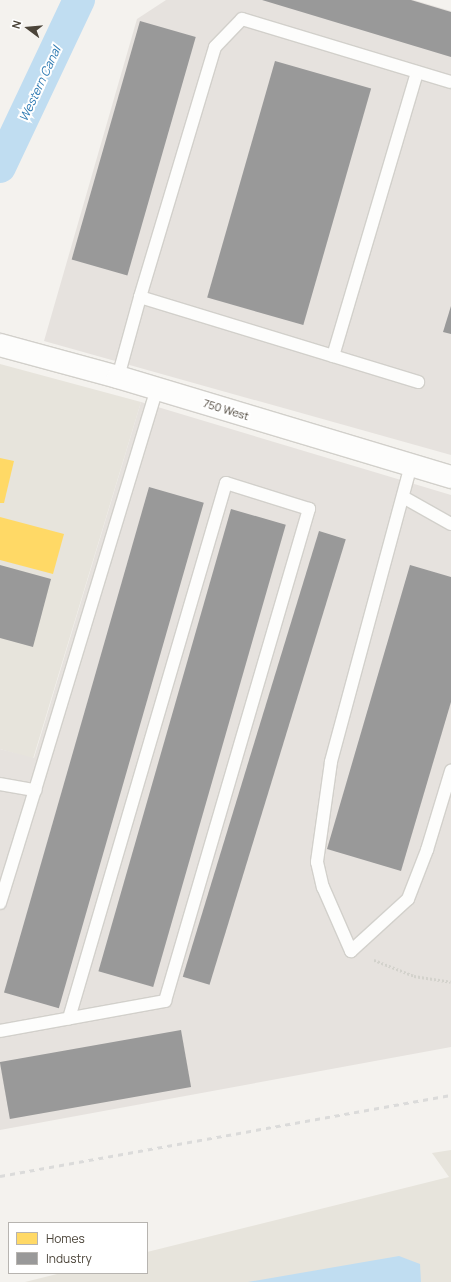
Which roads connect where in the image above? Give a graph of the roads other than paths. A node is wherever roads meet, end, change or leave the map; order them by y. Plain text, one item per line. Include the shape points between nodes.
1 (417, 72) junction
2 (451, 82) edge
3 (140, 297) junction
4 (0, 345) edge
5 (333, 356) junction
6 (118, 377) junction
7 (418, 382) dead end
8 (157, 389) junction
9 (411, 465) junction
10 (451, 477) edge
11 (403, 497) junction
12 (451, 524) edge
13 (451, 771) edge
14 (0, 784) edge
15 (35, 790) junction
16 (0, 903) edge
17 (69, 1018) junction
18 (0, 1031) edge

1 - 2 lane
1 - 3 lane via 242,19 215,47
1 - 5 lane
3 - 5 lane
3 - 6 lane
4 - 6 street, 750 West
5 - 7 lane
6 - 8 street, 750 West
8 - 9 street, 750 West
8 - 15 lane
9 - 10 street, 750 West
9 - 11 lane
11 - 12 lane
11 - 13 lane via 331,762 317,862 323,887 352,951 408,899 428,850
14 - 15 lane
15 - 16 lane
17 - 17 lane via 165,1001 309,509 226,483
17 - 18 lane

